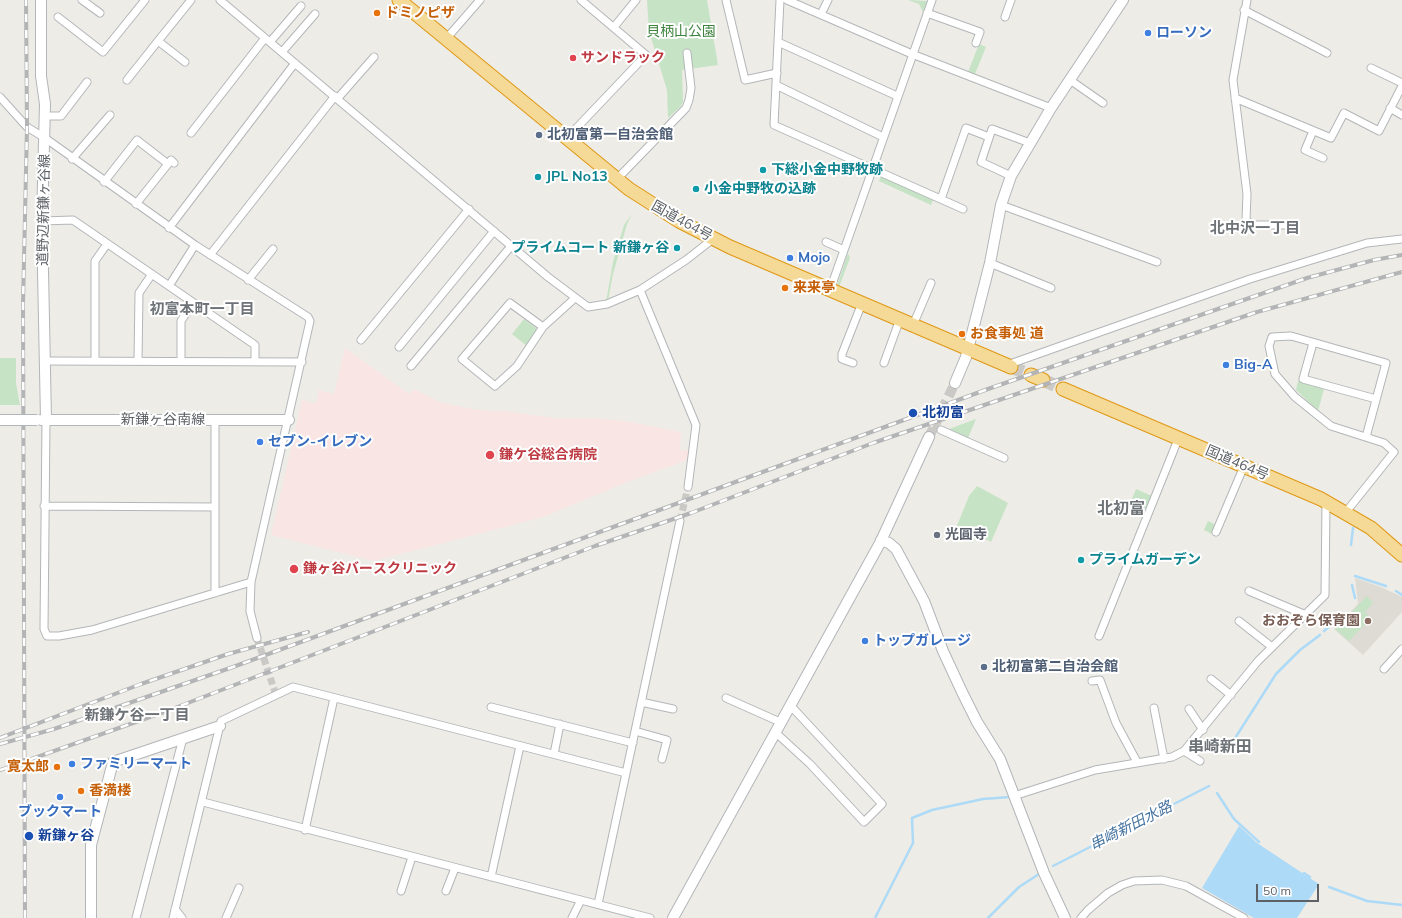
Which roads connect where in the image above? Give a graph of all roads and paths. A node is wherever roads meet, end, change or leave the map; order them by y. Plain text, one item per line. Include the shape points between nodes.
1 (41, 0) edge
2 (82, 0) edge
3 (144, 0) edge
4 (191, 0) edge
5 (220, 0) edge
6 (399, 0) edge
7 (480, 0) edge
8 (581, 0) edge
9 (636, 0) edge
10 (726, 0) edge
11 (780, 0) edge
12 (787, 0) edge
13 (828, 0) edge
14 (932, 0) edge
15 (1011, 0) edge
16 (1123, 0) edge
17 (1247, 0) edge
18 (301, 6) dead end
19 (1244, 10) junction
20 (100, 13) dead end
21 (927, 13) junction
22 (315, 14) dead end
23 (821, 14) junction
24 (58, 17) dead end
25 (1005, 17) dead end
26 (614, 27) junction
27 (446, 39) junction
28 (267, 40) junction
29 (158, 41) junction
30 (778, 42) junction
31 (976, 42) dead end
32 (282, 52) junction
33 (687, 53) dead end
34 (1327, 53) dead end
35 (912, 54) junction
36 (374, 57) dead end
37 (185, 62) dead end
38 (294, 63) junction
39 (1372, 68) dead end
40 (777, 73) junction
41 (127, 80) dead end
42 (1070, 80) junction
43 (87, 82) dead end
44 (1402, 84) edge
45 (776, 85) junction
46 (897, 96) junction
47 (0, 97) edge
48 (336, 97) junction
49 (1235, 98) junction
50 (1103, 103) dead end
51 (1051, 108) junction
52 (1390, 108) junction
53 (110, 115) dead end
54 (1402, 115) edge
55 (45, 116) junction
56 (1313, 131) junction
57 (191, 133) dead end
58 (883, 137) junction
59 (989, 137) junction
60 (45, 138) junction
61 (567, 138) junction
62 (1030, 143) junction
63 (1323, 158) dead end
64 (72, 159) junction
65 (873, 168) junction
66 (1011, 176) junction
67 (617, 179) junction
68 (104, 182) junction
69 (941, 199) junction
70 (136, 204) junction
71 (1002, 205) junction
72 (469, 209) junction
73 (963, 209) dead end
74 (42, 221) junction
75 (1284, 225) dead end
76 (170, 228) junction
77 (494, 230) junction
78 (713, 239) junction
79 (1402, 239) edge
80 (826, 242) dead end
81 (107, 244) junction
82 (512, 245) junction
83 (195, 246) junction
84 (273, 248) dead end
85 (844, 250) junction
86 (210, 255) junction
87 (1158, 262) dead end
88 (990, 263) junction
89 (152, 274) junction
90 (248, 280) junction
91 (931, 283) dead end
92 (170, 286) junction
93 (1051, 288) dead end
94 (640, 290) junction
95 (830, 290) junction
96 (575, 298) junction
97 (193, 303) junction
98 (862, 303) junction
99 (900, 319) junction
100 (913, 325) junction
101 (543, 327) junction
102 (361, 340) dead end
103 (1313, 343) junction
104 (399, 347) dead end
105 (968, 348) junction
106 (44, 361) junction
107 (95, 361) junction
108 (138, 361) junction
109 (181, 361) junction
110 (255, 362) junction
111 (302, 362) junction
112 (853, 363) dead end
113 (884, 363) dead end
114 (411, 366) dead end
115 (1009, 366) joint
116 (955, 383) tunnel mouth
117 (1063, 389) tunnel mouth
118 (1376, 399) junction
119 (0, 420) edge
120 (41, 420) junction
121 (215, 420) junction
122 (289, 420) junction
123 (941, 430) tunnel mouth
124 (929, 436) tunnel mouth
125 (1179, 437) junction
126 (1366, 437) junction
127 (1004, 458) dead end
128 (1244, 466) junction
129 (688, 487) tunnel mouth
130 (1326, 502) junction
131 (44, 506) junction
132 (215, 507) junction
133 (1346, 512) junction
134 (680, 521) tunnel mouth
135 (1216, 532) dead end
136 (881, 540) junction
137 (1402, 555) edge
138 (251, 582) junction
139 (1249, 591) dead end
140 (215, 593) junction
141 (1306, 615) junction
142 (1239, 621) dead end
143 (1099, 636) dead end
144 (257, 638) tunnel mouth
145 (1272, 647) junction
146 (1402, 649) edge
147 (1384, 669) dead end
148 (1211, 679) dead end
149 (1092, 681) dead end
150 (1230, 695) junction
151 (334, 698) junction
152 (726, 698) dead end
153 (641, 702) junction
154 (790, 706) junction
155 (491, 707) dead end
156 (1154, 708) dead end
157 (1189, 709) dead end
158 (673, 710) dead end
159 (780, 722) junction
160 (560, 724) junction
161 (220, 726) junction
162 (1203, 730) junction
163 (635, 731) junction
164 (775, 732) junction
165 (183, 738) junction
166 (633, 743) junction
167 (520, 746) junction
168 (1184, 751) junction
169 (554, 754) junction
170 (1164, 758) junction
171 (662, 759) dead end
172 (1200, 761) dead end
173 (1137, 762) junction
174 (626, 773) junction
175 (1014, 796) junction
176 (203, 802) junction
177 (305, 830) junction
178 (412, 857) junction
179 (455, 868) junction
180 (491, 877) junction
181 (239, 888) dead end
182 (446, 891) dead end
183 (401, 892) dead end
184 (581, 900) junction
185 (598, 904) junction
186 (175, 909) junction
187 (91, 918) edge
188 (136, 918) edge
189 (173, 918) edge
190 (182, 918) edge
191 (226, 918) edge
192 (572, 918) edge
193 (650, 918) edge
194 (673, 918) edge
195 (1065, 918) edge
196 (1081, 918) edge
197 (1244, 918) edge

1 - 55 street, 道野辺新鎌ヶ谷線 via 41,76
2 - 20 street
3 - 24 street via 103,52
4 - 29 street
5 - 28 street
6 - 27 highway, 国道464号
7 - 27 street
8 - 26 street
9 - 26 street
10 - 40 street via 745,80
11 - 30 street
12 - 23 street
13 - 23 street
14 - 21 street
15 - 25 street
16 - 42 street
17 - 19 street
18 - 28 street
19 - 34 street
19 - 49 street via 1234,80
21 - 31 street via 980,32
21 - 35 street
22 - 32 street
23 - 35 street
26 - 61 street via 646,55
27 - 61 highway, 国道464号
28 - 32 street
28 - 57 street
29 - 37 street
29 - 41 street
30 - 40 street
30 - 46 street
32 - 38 street
33 - 67 street via 691,88 686,108
35 - 46 street
35 - 51 street
36 - 48 street
38 - 48 street
38 - 76 street
39 - 44 street
40 - 45 street
42 - 50 street
42 - 51 street
43 - 55 street via 61,116
44 - 52 street
45 - 58 street
45 - 65 street via 774,125
46 - 58 street
47 - 60 street via 21,123
48 - 72 street
48 - 86 street
49 - 56 street
49 - 75 street via 1247,194 1246,220 1252,225
51 - 62 street
52 - 54 street
52 - 56 street via 1379,131 1344,113 1331,138
53 - 64 street
55 - 60 street, 道野辺新鎌ヶ谷線
56 - 63 street via 1304,150
58 - 65 street
59 - 62 street via 992,129
59 - 66 street via 980,162
59 - 69 street via 966,128
60 - 64 street
60 - 74 street, 道野辺新鎌ヶ谷線
61 - 67 highway, 国道464号
62 - 66 street
64 - 68 street
65 - 69 street
65 - 85 street
66 - 71 street
67 - 78 highway, 国道464号 via 664,213
68 - 70 street
68 - 70 street via 137,140 171,164
69 - 73 street
70 - 76 street
71 - 87 street
71 - 88 street
72 - 77 street
72 - 102 street
74 - 81 street via 73,220
74 - 106 street, 道野辺新鎌ヶ谷線
76 - 83 street
77 - 82 street
77 - 104 street
78 - 94 street
78 - 95 highway, 国道464号
79 - 115 street via 1367,243 1250,279
80 - 85 street
81 - 89 street
81 - 107 street via 95,261
82 - 96 street
82 - 114 street
83 - 86 street
83 - 92 street
84 - 90 street
85 - 95 street
86 - 90 street
88 - 93 street
88 - 105 street
89 - 92 street
89 - 108 street via 139,293
90 - 111 street via 308,317 310,327
91 - 100 street
92 - 97 street
94 - 96 street via 607,304 588,307
94 - 129 street via 696,425
95 - 98 highway, 国道464号
96 - 101 street
97 - 109 street via 181,321
97 - 110 street via 255,345
98 - 99 highway, 国道464号
98 - 112 street via 842,354 842,358
99 - 100 highway, 国道464号
99 - 113 street
100 - 105 highway, 国道464号
101 - 101 street via 517,366 495,386 462,359 510,303
103 - 118 street via 1303,379
103 - 118 street via 1386,363
103 - 126 street via 1291,336 1272,337 1269,346 1275,374 1295,396 1331,426
105 - 115 highway, 国道464号
105 - 116 street
106 - 107 street
106 - 120 street, 道野辺新鎌ヶ谷線
107 - 108 street
108 - 109 street
109 - 110 street
110 - 111 street
111 - 122 street
117 - 125 highway, 国道464号
118 - 126 street
119 - 120 street, 新鎌ヶ谷南線, bridge
120 - 121 street, 新鎌ヶ谷南線
120 - 131 street
121 - 122 street, 新鎌ヶ谷南線
121 - 132 street
122 - 138 street
123 - 127 street
124 - 136 street
125 - 128 highway, 国道464号
125 - 143 street
126 - 133 street via 1384,444 1394,452
128 - 130 highway, 国道464号
128 - 135 street
130 - 133 highway, 国道464号
130 - 141 street via 1326,588 1322,599
131 - 132 street
131 - 140 street via 44,629 47,636 92,630
132 - 140 street
133 - 137 highway, 国道464号
134 - 153 street
136 - 154 street
136 - 175 street via 896,549 906,566 924,601 962,692 1000,759
138 - 140 street
138 - 144 street via 250,611
139 - 141 street
141 - 145 street
142 - 145 street
145 - 150 street
146 - 147 street
148 - 150 street
149 - 173 street via 1100,680 1116,723
150 - 162 street
151 - 161 street via 293,687 222,721
151 - 167 street
151 - 177 street
152 - 159 street
153 - 158 street
153 - 163 street
154 - 159 street
154 - 164 street via 882,804 864,822 810,764
155 - 160 street
156 - 170 street
157 - 162 street
159 - 164 street
160 - 166 street
160 - 169 street
161 - 165 street
161 - 176 street
162 - 168 street
163 - 166 street
163 - 171 street via 667,740
164 - 194 street
165 - 187 street via 113,762 91,845
165 - 188 street
166 - 174 street
167 - 169 street
167 - 180 street
168 - 170 street
168 - 172 street
169 - 174 street
170 - 173 street
173 - 175 street via 1095,770
174 - 185 street
175 - 195 street via 1044,873
176 - 177 street
176 - 186 street
177 - 178 street
178 - 179 street
178 - 183 street
179 - 180 street
179 - 182 street
180 - 184 street
181 - 191 street
184 - 185 street
184 - 192 street
185 - 193 street
186 - 189 street
186 - 190 street
196 - 197 street via 1108,893 1122,885 1134,881 1162,880 1186,886

